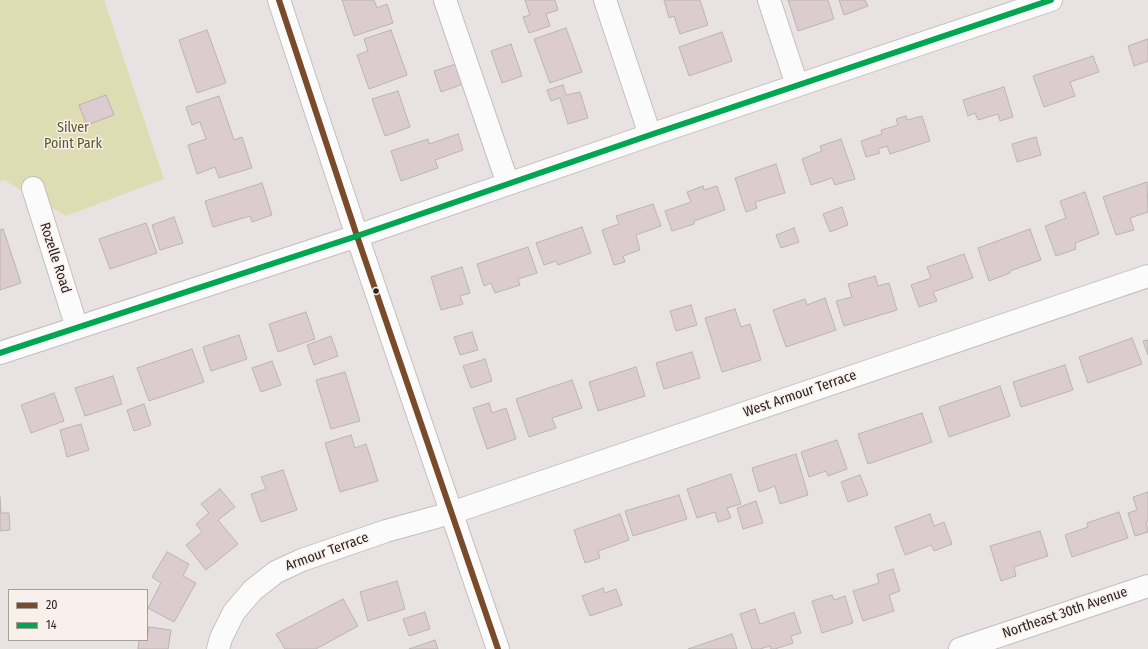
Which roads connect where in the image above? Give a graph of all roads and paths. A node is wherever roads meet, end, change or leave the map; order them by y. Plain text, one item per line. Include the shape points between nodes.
1 (279, 0) edge
2 (445, 0) edge
3 (605, 0) edge
4 (769, 0) edge
5 (1051, 0) edge
6 (797, 85) junction
7 (650, 135) junction
8 (508, 184) junction
9 (33, 188) dead end
10 (357, 236) junction
11 (1148, 276) edge
12 (77, 328) junction
13 (0, 353) edge
14 (451, 513) junction
15 (1148, 586) edge
16 (218, 649) edge
17 (498, 649) edge
18 (960, 649) edge

1 - 10 street
2 - 8 street
3 - 7 street
4 - 6 street
5 - 6 street
6 - 7 street
7 - 8 street
8 - 10 street
9 - 12 street, Rozelle Road
10 - 12 street
10 - 14 street
11 - 14 street, West Armour Terrace
12 - 13 street
14 - 16 street, Armour Terrace via 386,531 302,560 276,572 253,590 234,612 220,638
14 - 17 street
15 - 18 street, Northeast 30th Avenue

